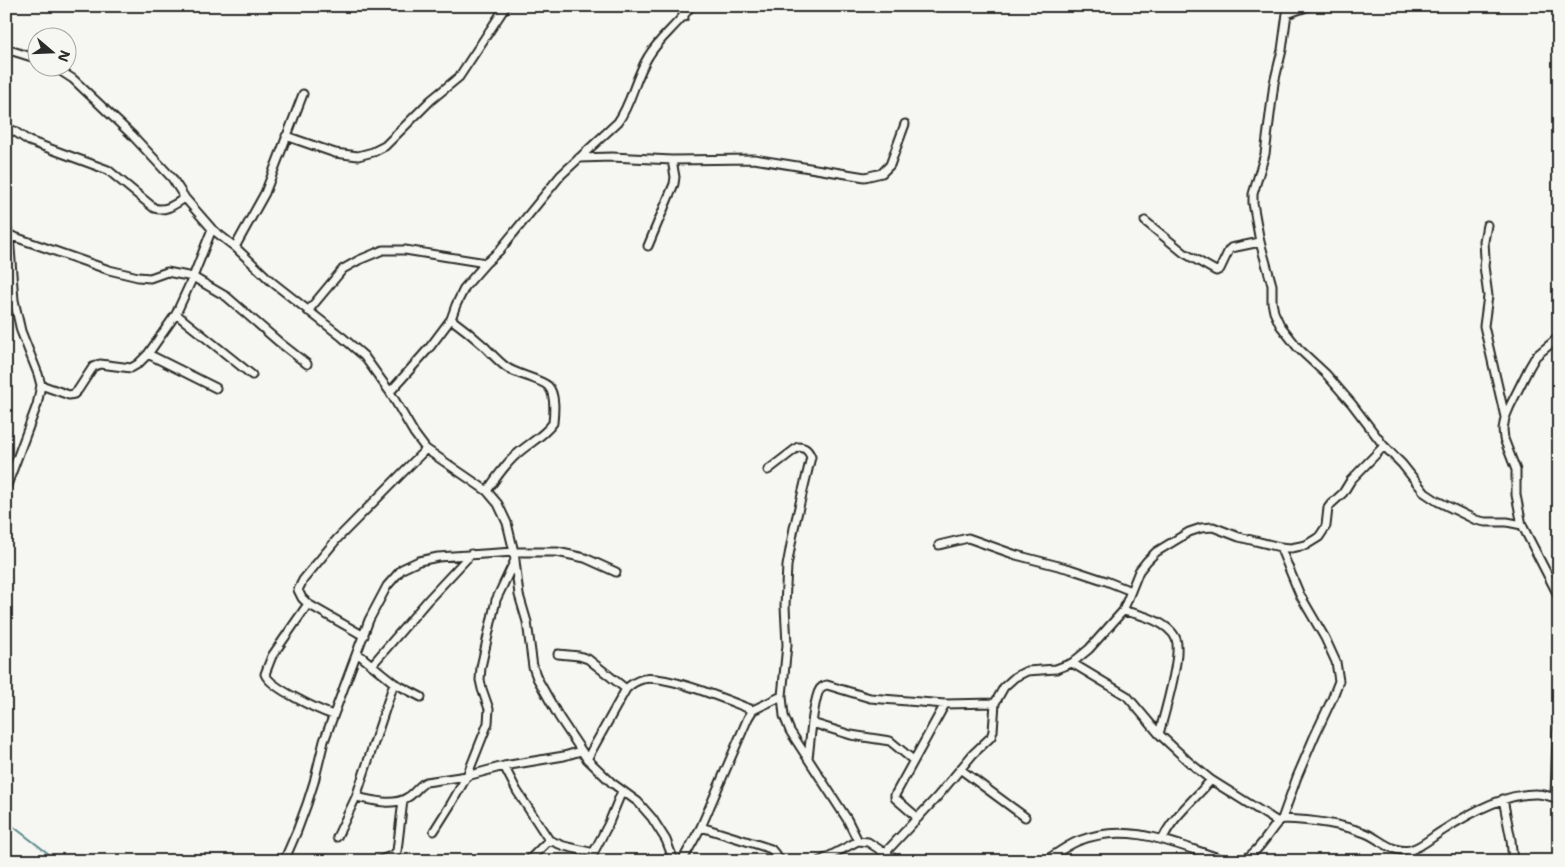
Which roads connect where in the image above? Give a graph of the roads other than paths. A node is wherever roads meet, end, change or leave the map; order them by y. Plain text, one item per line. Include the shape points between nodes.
1 (506, 6) edge
2 (681, 6) edge
3 (691, 6) edge
4 (1288, 6) edge
5 (1309, 6) edge
6 (1288, 14) junction
7 (684, 17) junction
8 (6, 49) edge
9 (28, 56) edge
10 (71, 78) edge
11 (303, 94) dead end
12 (905, 124) dead end
13 (6, 128) edge
14 (286, 136) junction
15 (579, 158) junction
16 (672, 160) junction
17 (185, 198) junction
18 (1145, 221) dead end
19 (6, 223) edge
20 (1487, 225) dead end
21 (212, 228) junction
22 (9, 235) junction
23 (1260, 242) junction
24 (648, 246) dead end
25 (235, 248) junction
26 (486, 263) junction
27 (193, 277) junction
28 (308, 311) junction
29 (176, 314) junction
30 (451, 319) junction
31 (1559, 337) edge
32 (148, 354) junction
33 (307, 364) dead end
34 (252, 374) dead end
35 (41, 385) junction
36 (216, 388) dead end
37 (390, 392) junction
38 (1505, 418) junction
39 (1384, 446) junction
40 (426, 449) junction
41 (768, 470) dead end
42 (6, 488) edge
43 (487, 491) junction
44 (1522, 525) junction
45 (939, 545) dead end
46 (1280, 548) junction
47 (471, 554) junction
48 (515, 556) junction
49 (616, 572) dead end
50 (1131, 591) junction
51 (1559, 597) edge
52 (308, 604) junction
53 (1123, 611) junction
54 (364, 636) junction
55 (357, 653) junction
56 (558, 654) dead end
57 (1072, 663) junction
58 (372, 665) junction
59 (394, 683) junction
60 (626, 689) junction
61 (782, 696) junction
62 (421, 697) dead end
63 (945, 704) junction
64 (995, 704) junction
65 (753, 710) junction
66 (334, 715) junction
67 (1559, 721) edge
68 (812, 723) junction
69 (1159, 734) junction
70 (581, 751) junction
71 (808, 758) junction
72 (587, 759) junction
73 (913, 760) junction
74 (504, 766) junction
75 (960, 769) junction
76 (467, 776) junction
77 (1211, 780) junction
78 (622, 791) junction
79 (356, 797) junction
80 (1557, 798) edge
81 (1503, 799) junction
82 (403, 800) junction
83 (1025, 817) dead end
84 (918, 818) junction
85 (1280, 821) junction
86 (701, 828) junction
87 (434, 830) dead end
88 (337, 837) dead end
89 (1162, 839) junction
90 (549, 840) junction
91 (858, 841) junction
92 (1410, 850) junction
93 (594, 853) junction
94 (885, 853) junction
95 (284, 861) edge
96 (378, 861) edge
97 (528, 861) edge
98 (589, 861) edge
99 (674, 861) edge
100 (682, 861) edge
101 (781, 861) edge
102 (820, 861) edge
103 (897, 861) edge
104 (1045, 861) edge
105 (1228, 861) edge
106 (1240, 861) edge
107 (1411, 861) edge
108 (1513, 861) edge

1 - 14 street via 459,76 385,146 358,156 335,153
2 - 7 street
3 - 7 street
4 - 6 street
5 - 6 street
6 - 23 street via 1274,83 1265,154 1253,194
7 - 15 street via 653,49 618,122
8 - 9 street
10 - 17 street via 115,117 172,178
11 - 14 street
12 - 16 street via 890,165 882,173 865,177 764,160
13 - 17 street via 29,141 108,170 154,208 166,209
14 - 25 street via 265,193
15 - 16 street
15 - 26 street
16 - 24 street via 674,184
17 - 21 street
18 - 23 street via 1184,253 1216,270 1220,269 1231,248
19 - 22 street
20 - 38 street via 1484,266 1488,296 1484,326
21 - 25 street
21 - 27 street
22 - 27 street via 138,277 150,278 167,272
22 - 35 street via 14,300
23 - 39 street via 1272,285 1274,312 1280,325 1352,404
25 - 28 street
26 - 28 street via 405,250 383,250 343,269
26 - 30 street via 465,287
27 - 29 street
27 - 33 street via 227,297
28 - 37 street via 364,356
29 - 32 street
29 - 34 street
30 - 37 street
30 - 43 street via 506,367 549,387 553,401 553,423 513,457
31 - 38 street via 1536,356
32 - 35 street via 131,368 100,364 93,367 74,394
32 - 36 street
35 - 42 street via 37,405
37 - 40 street
38 - 44 street via 1504,439 1516,470 1516,495
39 - 44 street via 1425,493 1437,502 1476,520
39 - 46 street via 1328,508 1326,526 1319,537 1299,547
40 - 43 street
40 - 52 street via 337,539 304,580 298,590
41 - 61 street via 798,447 803,447 811,457 787,566 787,645
43 - 48 street via 504,513
44 - 51 street
45 - 50 street via 968,538
46 - 50 street via 1213,527 1201,528 1151,556 1139,571
46 - 85 street via 1300,595 1326,638 1339,680
47 - 48 street
47 - 54 street via 438,557 402,569 387,586
47 - 58 street
48 - 49 street via 557,552 585,558
48 - 70 street via 519,595 535,672
48 - 76 street via 493,609 480,674 489,716
50 - 53 street
52 - 54 street
52 - 66 street via 272,656 265,674 267,680 306,704
53 - 57 street
53 - 69 street via 1153,620 1168,630 1176,641 1174,669
54 - 55 street
55 - 58 street
55 - 66 street
56 - 60 street via 588,659
57 - 64 street via 1056,669 1027,671 1015,677 1004,687
57 - 69 street via 1127,696
58 - 59 street
59 - 62 street
59 - 79 street
60 - 65 street via 642,679 671,681
60 - 72 street
61 - 65 street
61 - 71 street via 790,732
63 - 64 street
63 - 68 street via 870,698 827,685 819,692
63 - 73 street
64 - 75 street via 991,737
65 - 86 street
66 - 95 street via 307,804
67 - 80 street
68 - 71 street
68 - 73 street via 890,742
69 - 77 street
70 - 72 street
70 - 74 street
71 - 91 street
72 - 78 street
73 - 84 street via 895,795
74 - 76 street
74 - 90 street
75 - 83 street
75 - 84 street
76 - 82 street via 426,782
76 - 87 street
77 - 85 street
77 - 89 street via 1182,811
78 - 93 street
78 - 99 street via 638,802 652,818
79 - 82 street via 385,802
79 - 88 street
80 - 81 street via 1538,794
81 - 92 street
81 - 108 street
82 - 96 street via 397,851
84 - 94 street
85 - 92 street via 1335,824 1366,833 1395,850
85 - 106 street via 1253,853
86 - 100 street
86 - 101 street via 762,846
89 - 104 street via 1128,832 1110,834 1080,841
89 - 105 street
90 - 93 street
90 - 97 street
91 - 94 street via 868,842
91 - 102 street
92 - 107 street
93 - 98 street
94 - 103 street

